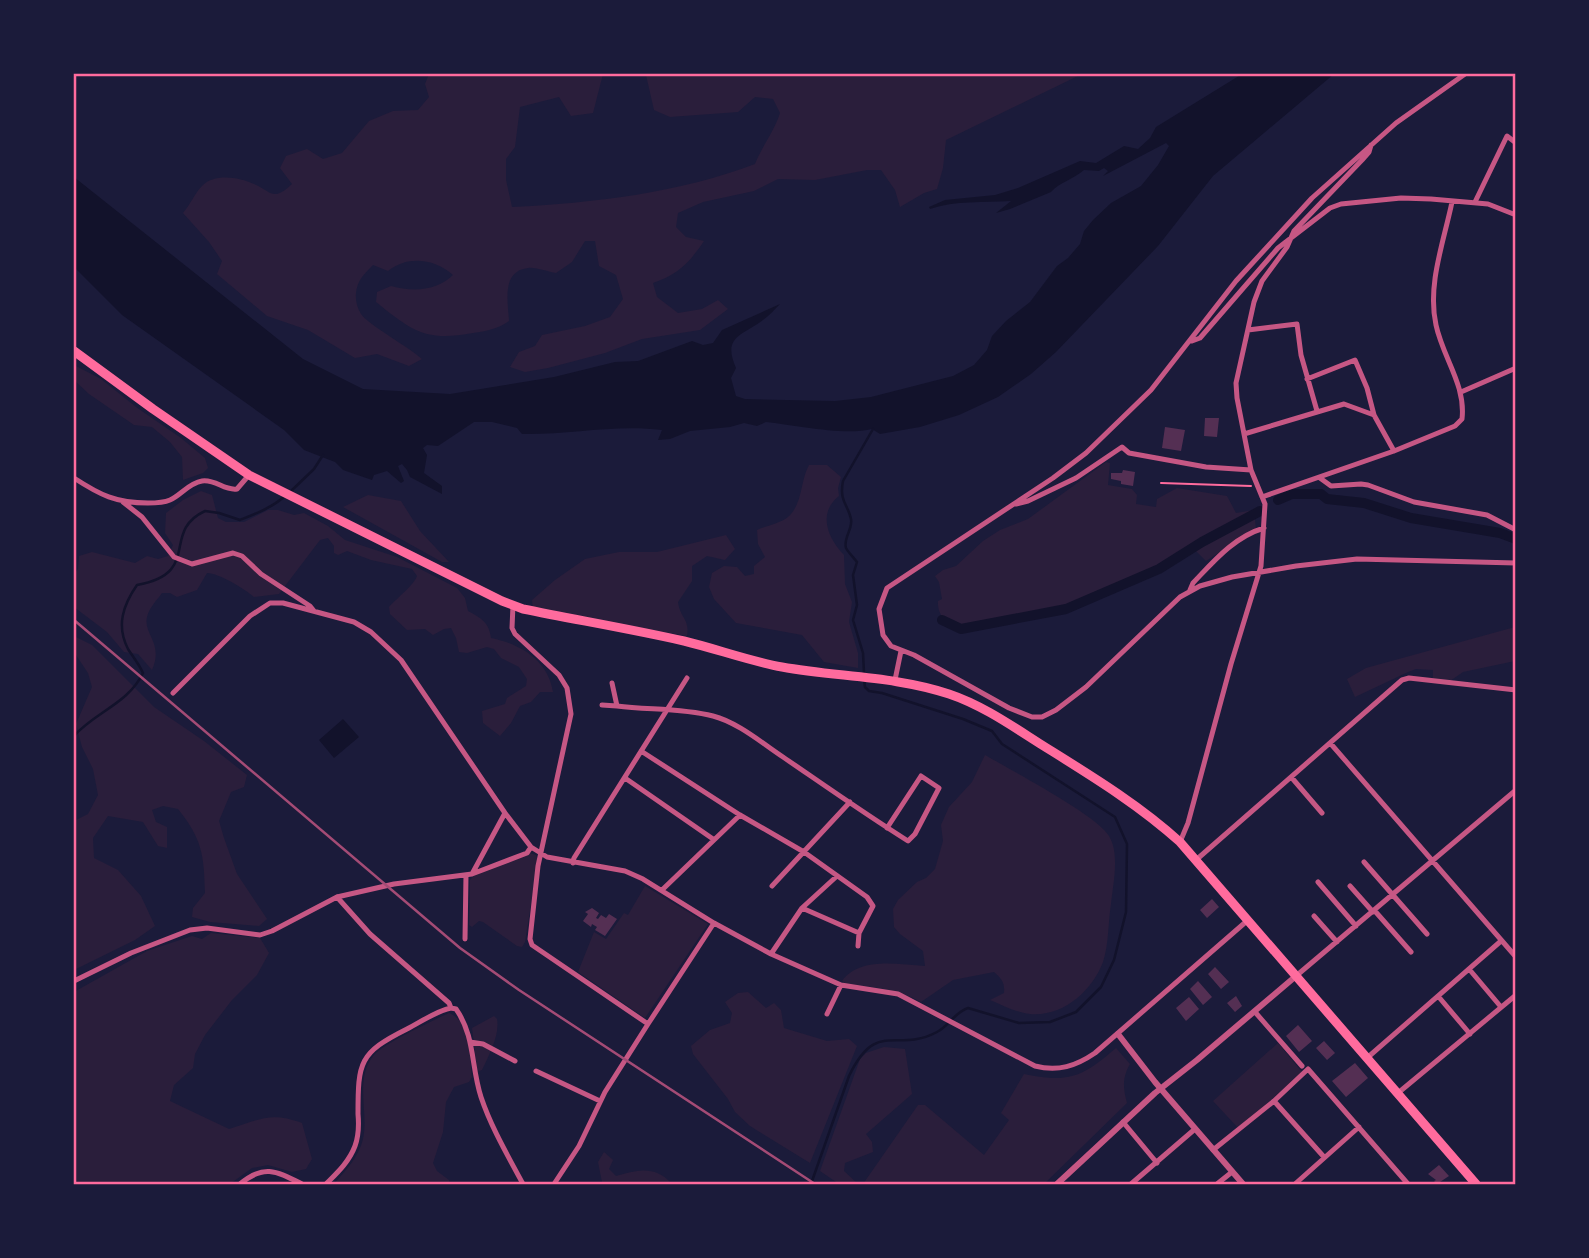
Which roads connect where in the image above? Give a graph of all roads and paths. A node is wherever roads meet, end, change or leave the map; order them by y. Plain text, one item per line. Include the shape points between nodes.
1 (1465, 74) edge
2 (1516, 143) edge
3 (1371, 145) junction
4 (1452, 202) junction
5 (1475, 202) junction
6 (1516, 215) edge
7 (1292, 238) junction
8 (1248, 330) junction
9 (1189, 342) junction
10 (74, 351) edge
11 (1516, 368) edge
12 (1307, 379) junction
13 (1461, 392) junction
14 (1317, 411) junction
15 (1374, 415) junction
16 (1244, 434) junction
17 (1394, 451) junction
18 (1251, 470) junction
19 (250, 475) junction
20 (74, 478) edge
21 (1320, 478) junction
22 (1161, 483) dead end
23 (1255, 485) junction
24 (1262, 497) junction
25 (123, 502) junction
26 (1013, 505) junction
27 (1264, 528) junction
28 (1516, 530) edge
29 (1516, 563) edge
30 (1260, 572) junction
31 (1190, 590) junction
32 (513, 605) junction
33 (314, 611) junction
34 (901, 651) junction
35 (687, 678) dead end
36 (895, 680) junction
37 (612, 683) dead end
38 (1515, 689) edge
39 (173, 693) dead end
40 (603, 705) dead end
41 (617, 706) junction
42 (666, 709) junction
43 (1331, 744) junction
44 (641, 751) junction
45 (625, 778) junction
46 (1292, 778) junction
47 (1516, 790) edge
48 (850, 802) junction
49 (505, 813) junction
50 (1322, 813) dead end
51 (740, 815) junction
52 (887, 828) junction
53 (713, 839) junction
54 (1180, 842) junction
55 (531, 847) junction
56 (804, 852) junction
57 (541, 854) junction
58 (1196, 860) junction
59 (1433, 860) junction
60 (1364, 862) dead end
61 (573, 863) junction
62 (470, 874) junction
63 (837, 876) junction
64 (1318, 882) dead end
65 (772, 886) dead end
66 (1350, 886) dead end
67 (662, 890) junction
68 (1392, 895) junction
69 (337, 897) junction
70 (802, 908) junction
71 (1373, 911) junction
72 (1314, 916) dead end
73 (1248, 920) junction
74 (714, 923) junction
75 (1356, 926) junction
76 (859, 933) junction
77 (1427, 934) dead end
78 (465, 939) dead end
79 (1501, 941) junction
80 (1337, 942) junction
81 (858, 946) dead end
82 (1411, 952) dead end
83 (771, 954) junction
84 (1516, 957) edge
85 (1469, 969) junction
86 (1296, 976) junction
87 (74, 981) edge
88 (841, 985) junction
89 (1516, 995) edge
90 (1438, 996) junction
91 (1501, 1007) junction
92 (451, 1008) junction
93 (1255, 1012) junction
94 (827, 1014) dead end
95 (648, 1024) junction
96 (1118, 1034) junction
97 (1471, 1034) junction
98 (470, 1042) junction
99 (1367, 1058) junction
100 (515, 1061) dead end
101 (1302, 1066) dead end
102 (536, 1071) dead end
103 (1161, 1088) junction
104 (1398, 1093) junction
105 (600, 1101) junction
106 (1274, 1101) junction
107 (1123, 1122) junction
108 (1359, 1127) junction
109 (1195, 1129) junction
110 (1213, 1150) junction
111 (1324, 1157) junction
112 (1157, 1163) junction
113 (1232, 1172) junction
114 (1304, 1178) junction
115 (240, 1185) edge
116 (302, 1185) edge
117 (326, 1185) edge
118 (523, 1185) edge
119 (554, 1185) edge
120 (1057, 1185) edge
121 (1131, 1185) edge
122 (1217, 1185) edge
123 (1243, 1185) edge
124 (1295, 1185) edge
125 (1310, 1185) edge
126 (1408, 1185) edge
127 (1476, 1185) edge

1 - 3 street
2 - 5 street via 1507,136
3 - 7 street via 1363,160 1300,223
3 - 9 street via 1273,239
4 - 5 street
4 - 7 street via 1401,198 1341,204 1329,208
4 - 13 street via 1433,310 1438,336
5 - 6 street
7 - 8 street via 1262,281
7 - 9 street via 1278,248 1200,338
8 - 12 street via 1297,324
8 - 16 street via 1236,383
9 - 26 street via 1136,406 1086,453
10 - 19 highway
11 - 13 street
12 - 14 street
12 - 15 street via 1355,360
13 - 17 street via 1459,423
14 - 15 street via 1344,404
14 - 16 street
15 - 17 street
16 - 18 street
17 - 21 street
18 - 23 street
18 - 26 street via 1206,467 1129,453 1122,447 1076,478
19 - 25 street via 237,489 229,490 212,480 196,482 163,502
19 - 32 highway
20 - 25 street
21 - 24 street
21 - 28 street via 1331,486 1361,484 1414,502 1487,515
22 - 23 path
23 - 24 street
24 - 27 street
25 - 33 street via 142,517 174,558 192,564 233,553 242,556
26 - 34 street via 887,588 881,602 881,626 887,641
27 - 30 street
27 - 31 street via 1227,549
29 - 30 street via 1357,559
30 - 31 street
30 - 54 street
31 - 34 street via 1086,687 1042,717 1009,708
32 - 36 highway via 778,666
32 - 57 street via 515,634 553,666 570,699 568,732
33 - 39 street via 277,602 257,609
33 - 49 street via 364,627 401,660
34 - 36 street
35 - 42 street
36 - 54 highway via 951,694 988,712 1124,797
37 - 41 street
38 - 43 street via 1402,680
40 - 41 street
41 - 42 street
42 - 44 street
42 - 48 street via 724,720
43 - 46 street
43 - 59 street
44 - 45 street
44 - 51 street
45 - 53 street
45 - 61 street
46 - 50 street
46 - 58 street
47 - 59 street
48 - 52 street
48 - 56 street
49 - 55 street
49 - 62 street
51 - 53 street
51 - 56 street
52 - 52 street via 908,841 939,788 921,776
53 - 67 street
54 - 58 highway
55 - 57 street
55 - 62 street via 527,853
56 - 63 street
56 - 65 street
57 - 61 street
57 - 95 street via 532,945
58 - 73 highway
59 - 68 street
59 - 79 street
60 - 68 street
61 - 67 street via 625,872
62 - 69 street
62 - 78 street
63 - 70 street
63 - 76 street via 873,906
64 - 75 street
66 - 71 street
67 - 74 street
68 - 71 street
68 - 77 street
69 - 87 street via 260,935 190,929
69 - 92 street
70 - 76 street
70 - 83 street
71 - 75 street
71 - 82 street
72 - 80 street
73 - 86 highway
73 - 96 street
74 - 83 street
74 - 95 street
75 - 80 street
76 - 81 street
79 - 84 street
79 - 85 street
80 - 86 street
83 - 88 street
85 - 90 street
85 - 91 street
86 - 93 street
86 - 99 highway
88 - 94 street
88 - 96 street via 898,994 1049,1070 1083,1061
89 - 91 street
90 - 97 street
90 - 99 street
91 - 97 street
92 - 98 street via 465,1022
92 - 117 street via 386,1040 363,1062 358,1076 355,1147
93 - 101 street
93 - 103 street
95 - 105 street
96 - 103 street
97 - 104 street
98 - 100 street
98 - 118 street via 484,1106
99 - 104 highway
102 - 105 street
103 - 107 street
103 - 109 street
104 - 127 highway
105 - 119 street
106 - 108 street via 1308,1069
106 - 110 street
106 - 111 street
107 - 112 street
107 - 120 street
108 - 111 street
108 - 126 street
109 - 110 street
109 - 112 street
110 - 113 street
111 - 114 street
112 - 121 street
113 - 122 street
113 - 123 street
114 - 124 street
114 - 125 street
115 - 116 street via 251,1175 274,1171

